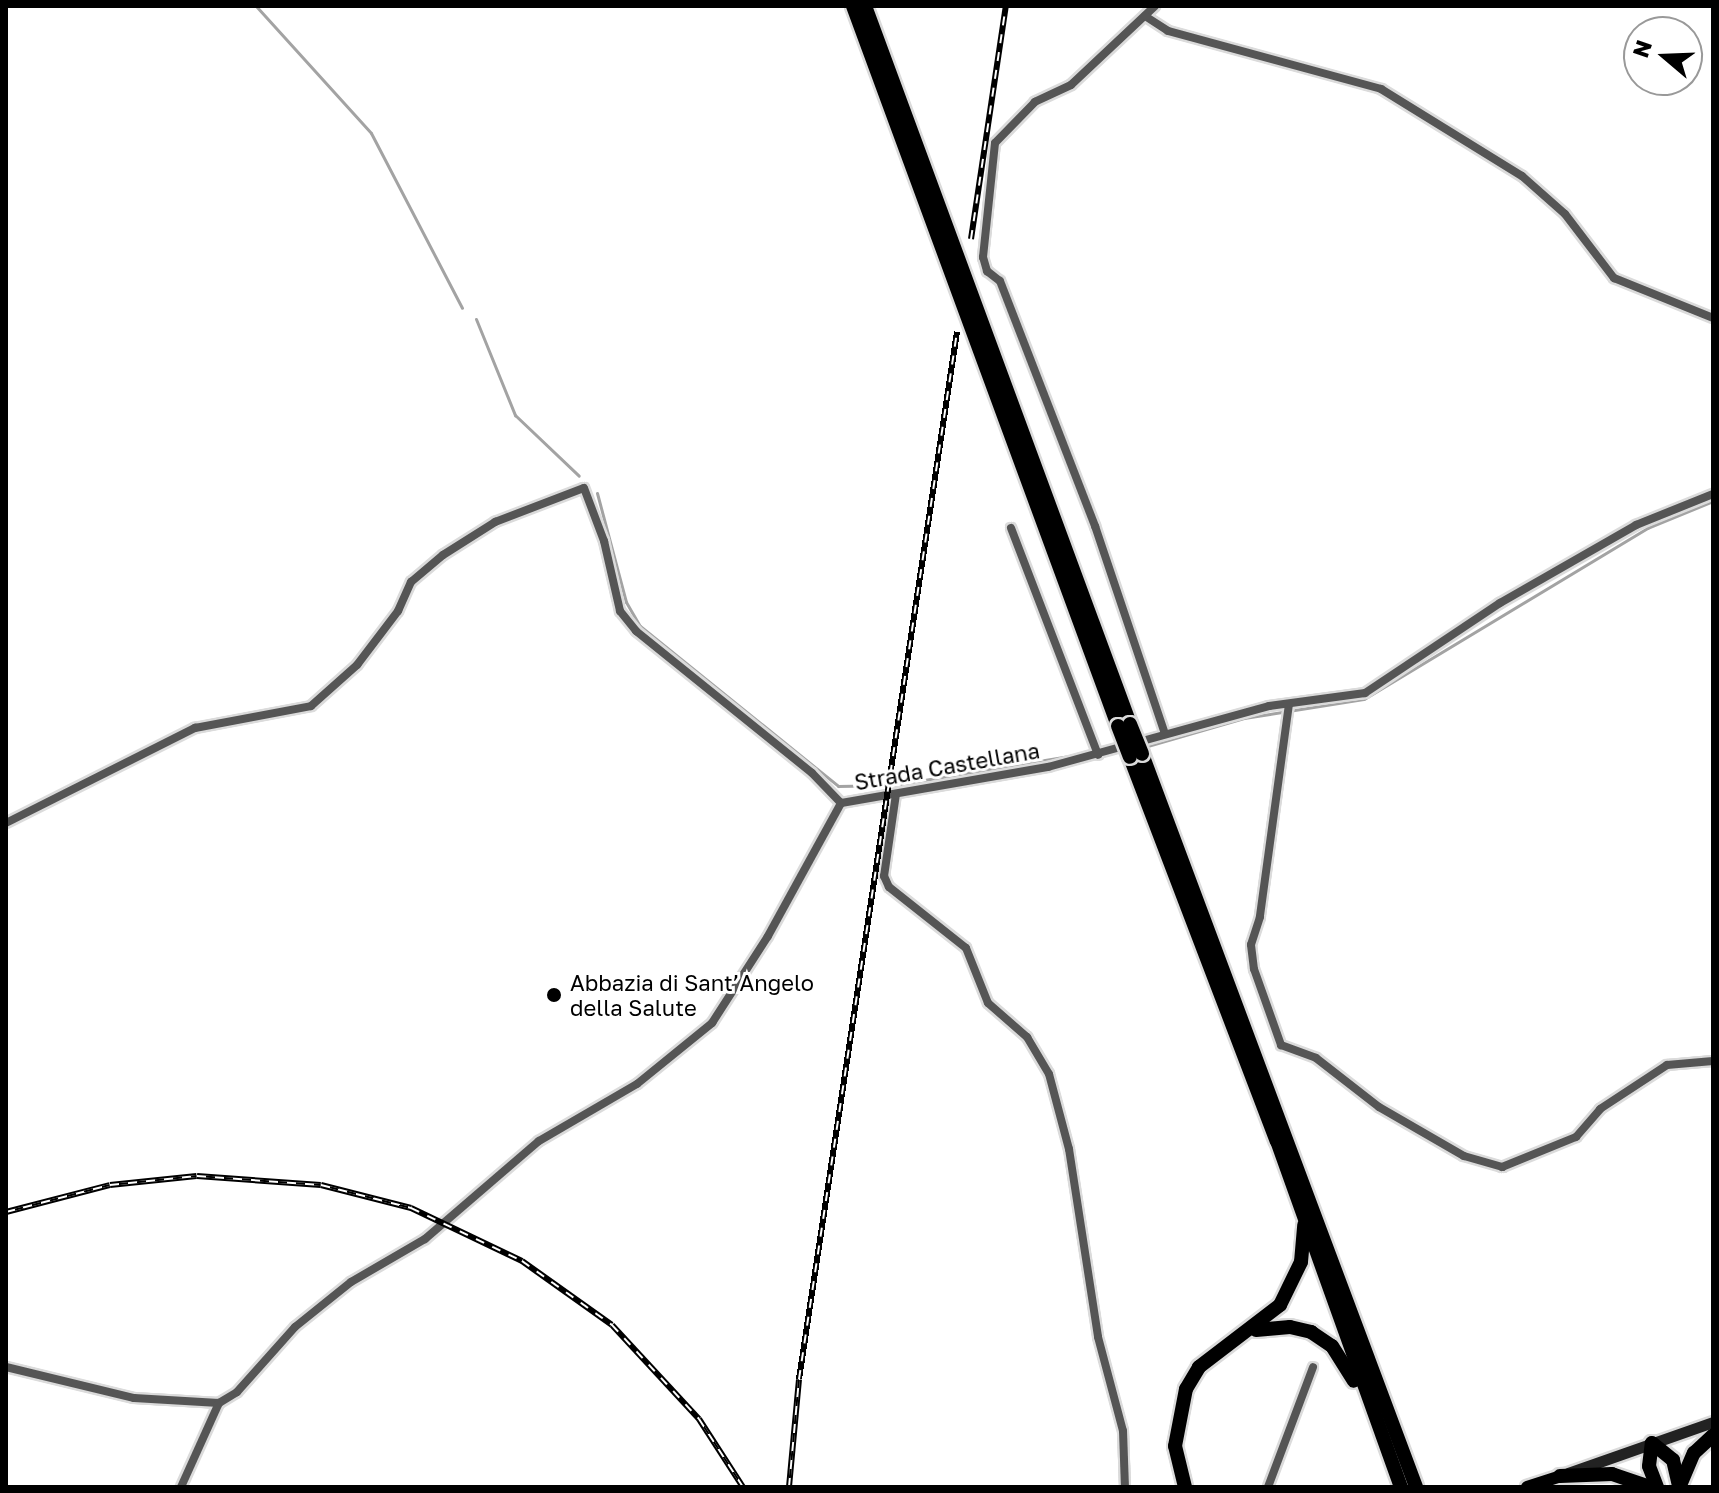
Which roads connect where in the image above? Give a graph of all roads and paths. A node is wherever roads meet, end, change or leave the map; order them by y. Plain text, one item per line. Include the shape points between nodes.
1 (853, 6) edge
2 (865, 6) edge
3 (1155, 6) edge
4 (1145, 16) junction
5 (1713, 318) edge
6 (1713, 494) edge
7 (1011, 528) dead end
8 (1289, 704) junction
9 (1124, 725) junction
10 (1165, 734) junction
11 (1098, 755) junction
12 (1136, 756) junction
13 (896, 794) junction
14 (841, 803) junction
15 (6, 823) edge
16 (1713, 1061) edge
17 (1305, 1217) junction
18 (1236, 1337) junction
19 (6, 1367) edge
20 (1313, 1367) dead end
21 (219, 1403) junction
22 (1713, 1422) edge
23 (1382, 1434) junction
24 (1713, 1435) edge
25 (1652, 1443) junction
26 (1560, 1476) junction
27 (181, 1487) edge
28 (1125, 1487) edge
29 (1185, 1487) edge
30 (1268, 1487) edge
31 (1401, 1487) edge
32 (1416, 1487) edge
33 (1527, 1487) edge
34 (1649, 1487) edge
35 (1657, 1487) edge
36 (1679, 1487) edge

1 - 9 highway
2 - 9 highway
3 - 4 street
4 - 5 street via 1168,31 1381,89 1522,176 1565,214 1614,278
4 - 10 street via 1071,85 1035,102 995,143 983,257 987,271 1000,281 1069,456 1129,615
6 - 8 street, Strada Castellana via 1636,525 1500,603 1365,693
7 - 11 street
8 - 10 street, Strada Castellana
8 - 16 street via 1260,917 1251,945 1254,969 1281,1045 1316,1058 1379,1107 1464,1156 1502,1167 1576,1137 1600,1109 1667,1065
9 - 12 highway, bridge
10 - 11 street, Strada Castellana
11 - 13 street, Strada Castellana
12 - 17 highway
12 - 32 highway
13 - 14 street, Strada Castellana
13 - 28 street via 884,876 889,887 966,948 988,1003 1027,1037 1049,1074 1069,1149 1098,1337 1123,1431
14 - 15 street via 812,773 636,631 620,611 604,541 584,488 495,522 443,555 411,582 398,611 357,665 311,706 195,728
14 - 21 street, Strada Castellana via 768,936 712,1023 637,1084 539,1141 425,1239 351,1282 295,1327 237,1392
17 - 18 highway via 1293,1285 1268,1318
17 - 23 highway
18 - 23 highway via 1266,1327 1311,1332 1348,1366
18 - 29 highway via 1199,1367 1186,1389 1175,1446
19 - 21 street via 134,1398
20 - 30 street
21 - 27 street
22 - 25 main road
23 - 31 highway
24 - 36 highway via 1694,1453
25 - 26 main road
25 - 35 highway via 1649,1466
25 - 36 highway via 1673,1460
26 - 33 main road
26 - 34 highway via 1612,1474

